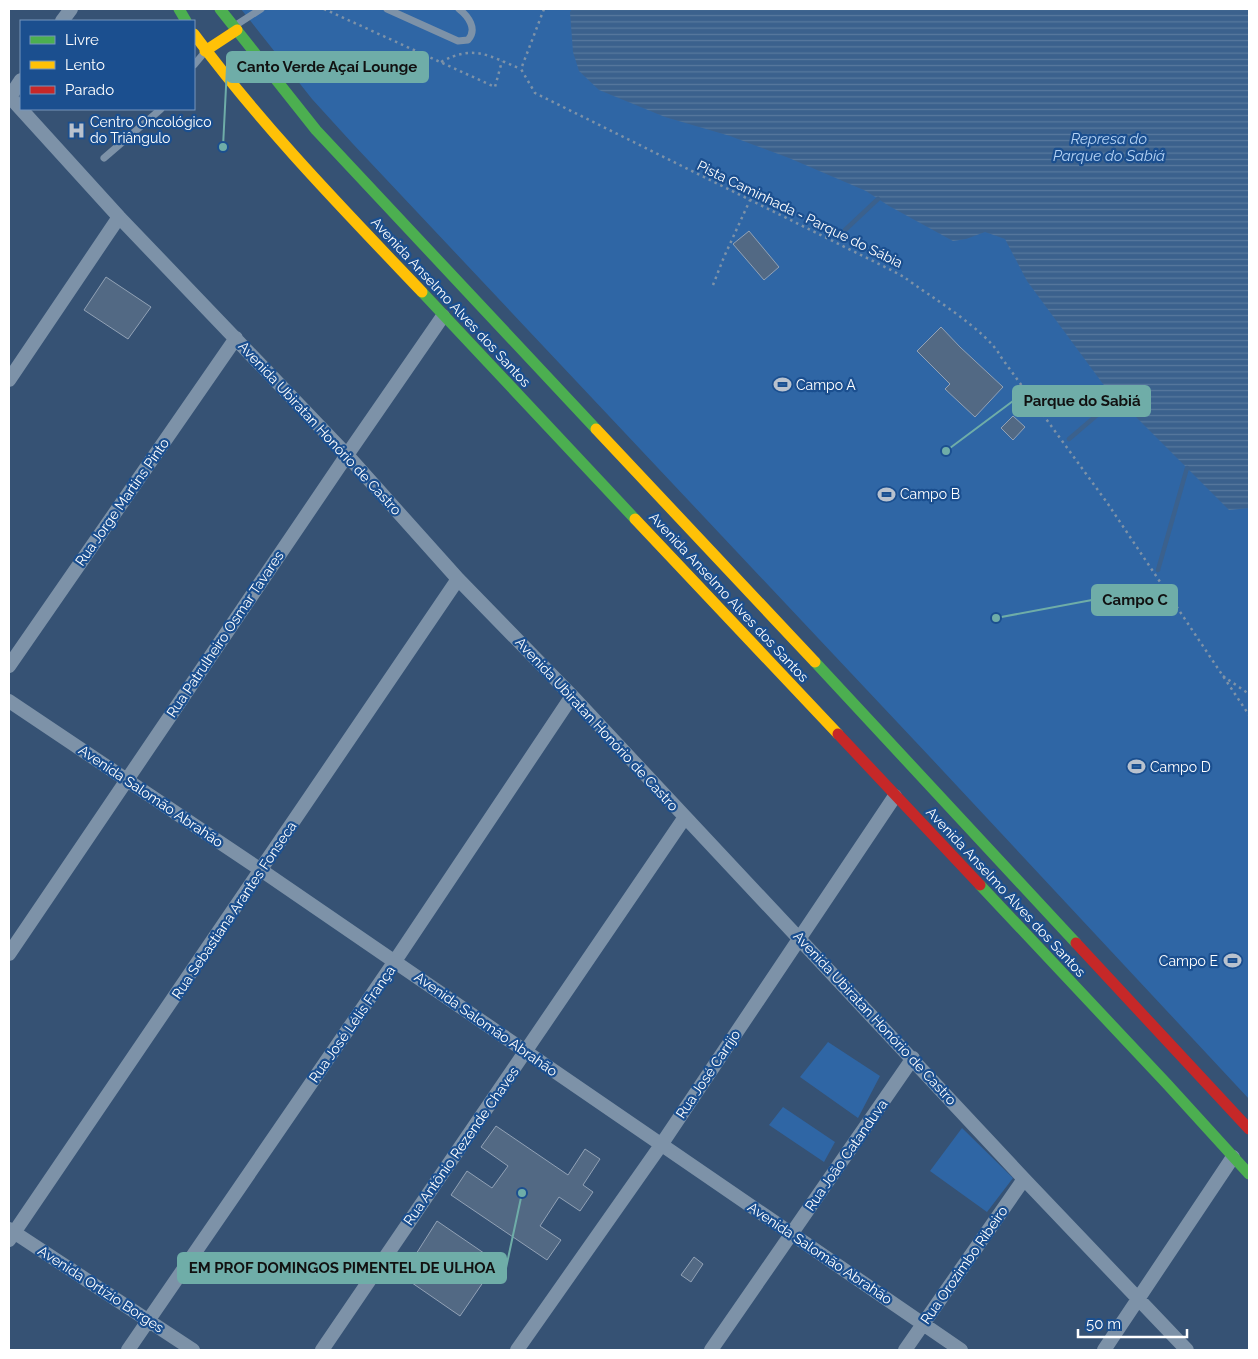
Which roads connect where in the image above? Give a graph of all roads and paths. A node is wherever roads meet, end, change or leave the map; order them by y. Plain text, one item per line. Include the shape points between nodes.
1 (71, 9) edge
2 (179, 9) edge
3 (220, 9) edge
4 (261, 9) edge
5 (324, 9) edge
6 (387, 9) edge
7 (459, 9) edge
8 (544, 9) edge
9 (63, 20) edge
10 (185, 20) edge
11 (235, 28) junction
12 (195, 36) edge
13 (205, 51) junction
14 (502, 61) junction
15 (441, 62) junction
16 (195, 65) edge
17 (521, 69) junction
18 (20, 81) edge
19 (9, 96) edge
20 (20, 108) edge
21 (22, 110) edge
22 (160, 110) edge
23 (104, 158) dead end
24 (750, 200) junction
25 (119, 217) junction
26 (713, 285) dead end
27 (443, 316) junction
28 (236, 338) junction
29 (9, 380) edge
30 (347, 455) junction
31 (458, 579) junction
32 (9, 666) edge
33 (1222, 675) junction
34 (1249, 694) edge
35 (572, 696) junction
36 (9, 701) edge
37 (1249, 715) edge
38 (126, 779) junction
39 (895, 796) junction
40 (685, 817) junction
41 (261, 870) junction
42 (1069, 934) junction
43 (800, 938) junction
44 (1052, 949) junction
45 (9, 954) edge
46 (395, 962) junction
47 (1104, 972) junction
48 (1076, 988) junction
49 (526, 1052) junction
50 (913, 1058) junction
51 (1249, 1129) edge
52 (661, 1145) junction
53 (1233, 1157) junction
54 (1249, 1174) edge
55 (1024, 1179) junction
56 (11, 1234) edge
57 (790, 1234) junction
58 (1138, 1300) junction
59 (148, 1320) junction
60 (923, 1323) junction
61 (128, 1350) edge
62 (193, 1350) edge
63 (322, 1350) edge
64 (517, 1350) edge
65 (711, 1350) edge
66 (905, 1350) edge
67 (961, 1350) edge
68 (1104, 1350) edge
69 (1187, 1350) edge

1 - 9 street
2 - 10 main road
3 - 11 main road, Avenida Anselmo Alves dos Santos
4 - 11 lane
5 - 15 path
6 - 7 lane via 458,41 468,40 472,29 469,17
8 - 17 path
11 - 13 main road
11 - 42 main road, Avenida Anselmo Alves dos Santos via 316,130
12 - 13 main road, Avenida Anselmo Alves dos Santos
13 - 16 lane
13 - 27 main road, Avenida Anselmo Alves dos Santos via 320,184
14 - 15 path via 479,52 455,54
14 - 15 path via 495,87
14 - 17 path
17 - 24 path, Pista Caminhada - Parque do Sábia via 535,93
18 - 19 street
19 - 20 street, Avenida Ubiratan Honório de Castro
21 - 25 street, Avenida Ubiratan Honório de Castro
22 - 23 lane
24 - 26 path
24 - 33 path, Pista Caminhada - Parque do Sábia via 904,277 997,348 1146,558
25 - 28 street, Avenida Ubiratan Honório de Castro
25 - 29 street
27 - 30 street, Rua Patrulheiro Osmar Tavares
27 - 39 main road, Avenida Anselmo Alves dos Santos
28 - 30 street, Avenida Ubiratan Honório de Castro
28 - 32 street, Rua Jorge Martins Pinto
30 - 31 street, Avenida Ubiratan Honório de Castro
30 - 38 street, Rua Patrulheiro Osmar Tavares
31 - 35 street, Avenida Ubiratan Honório de Castro
31 - 41 street, Rua Sebastiana Arantes Fonseca
33 - 34 path
33 - 37 path, Pista Caminhada - Parque do Sábia
35 - 40 street, Avenida Ubiratan Honório de Castro
35 - 46 street, Rua José Lélis França
36 - 38 street, Avenida Salomão Abrahão
38 - 41 street, Avenida Salomão Abrahão
38 - 45 street, Rua Patrulheiro Osmar Tavares
39 - 43 street, Rua José Carrijo
39 - 44 main road, Avenida Anselmo Alves dos Santos
40 - 43 street, Avenida Ubiratan Honório de Castro
40 - 49 street, Rua Antônio Rezende Chaves
41 - 46 street, Avenida Salomão Abrahão
41 - 56 street, Rua Sebastiana Arantes Fonseca
42 - 44 main road
42 - 47 main road, Avenida Anselmo Alves dos Santos
43 - 50 street, Avenida Ubiratan Honório de Castro
43 - 52 street, Rua José Carrijo
44 - 48 main road, Avenida Anselmo Alves dos Santos
46 - 49 street, Avenida Salomão Abrahão
46 - 59 street, Rua José Lélis França
47 - 48 main road via 1087,976
47 - 51 main road, Avenida Anselmo Alves dos Santos
48 - 53 main road, Avenida Anselmo Alves dos Santos
49 - 52 street, Avenida Salomão Abrahão
49 - 63 street, Rua Antônio Rezende Chaves
50 - 55 street, Avenida Ubiratan Honório de Castro
50 - 57 street, Rua João Catanduva
52 - 57 street, Avenida Salomão Abrahão
52 - 64 street, Rua José Carrijo
53 - 54 main road, Avenida Anselmo Alves dos Santos
53 - 58 street
55 - 58 street, Avenida Ubiratan Honório de Castro
55 - 60 street, Rua Orozimbo Ribeiro
56 - 59 street, Avenida Ortízio Borges
57 - 60 street, Avenida Salomão Abrahão
57 - 65 street, Rua João Catanduva
58 - 68 street
58 - 69 street, Avenida Ubiratan Honório de Castro
59 - 61 street, Rua José Lélis França
59 - 62 street, Avenida Ortízio Borges
60 - 66 street, Rua Orozimbo Ribeiro
60 - 67 street, Avenida Salomão Abrahão

